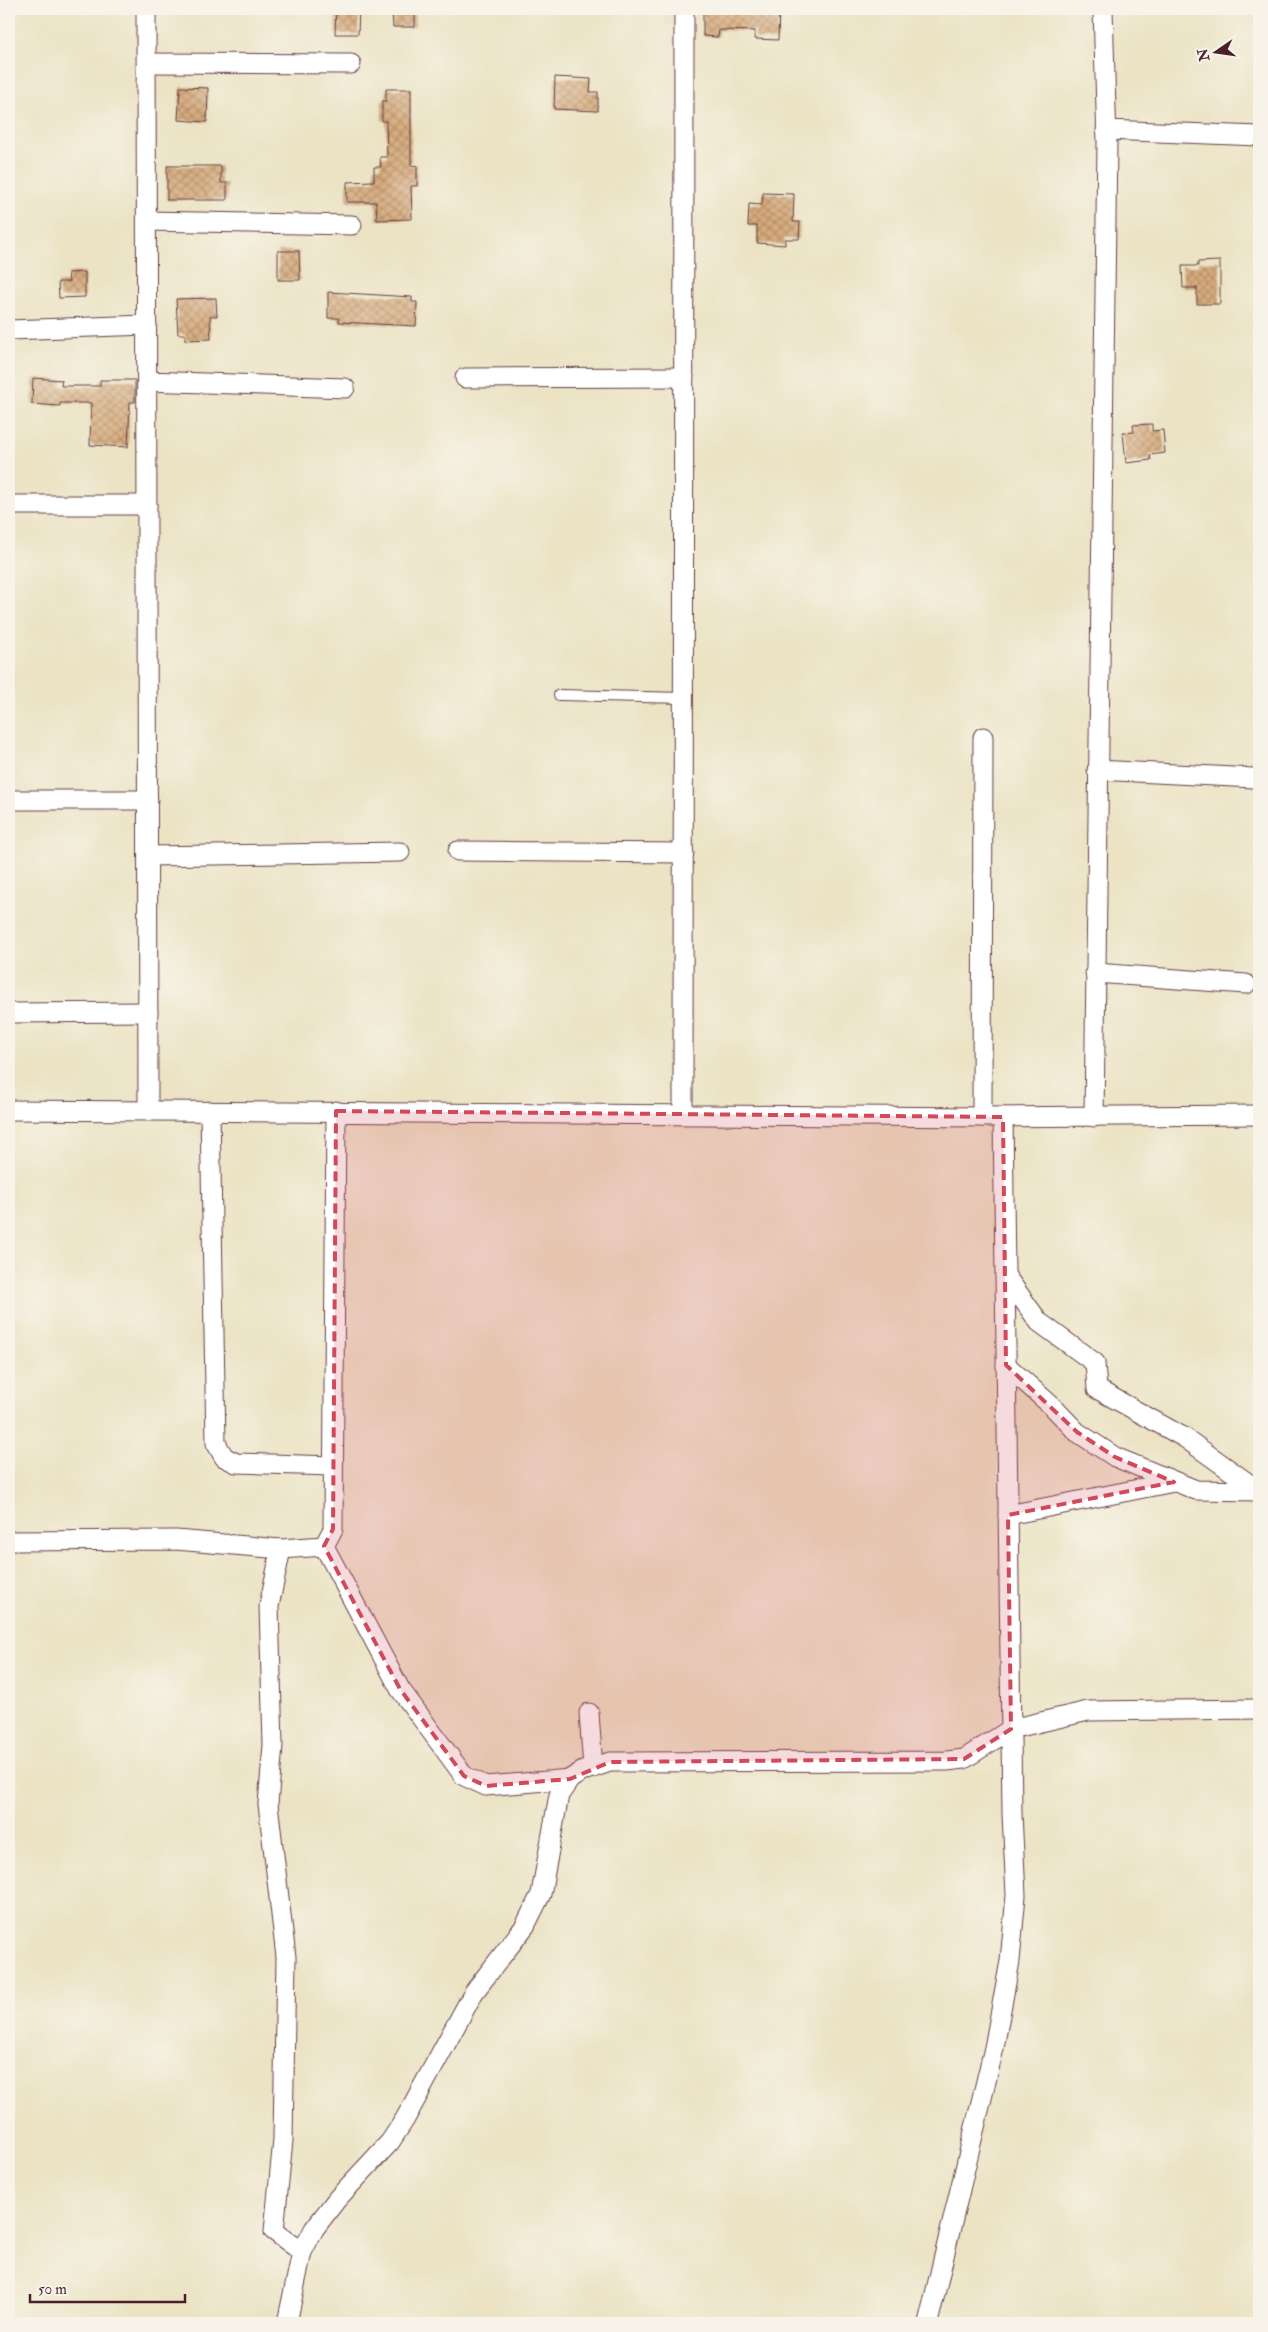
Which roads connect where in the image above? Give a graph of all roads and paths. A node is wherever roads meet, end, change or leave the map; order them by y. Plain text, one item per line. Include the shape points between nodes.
1 (146, 9) edge
2 (684, 9) edge
3 (1103, 9) edge
4 (147, 63) junction
5 (351, 64) dead end
6 (1106, 130) junction
7 (1259, 136) edge
8 (147, 221) junction
9 (352, 225) dead end
10 (147, 325) junction
11 (9, 330) edge
12 (684, 376) junction
13 (465, 378) dead end
14 (147, 381) junction
15 (345, 388) dead end
16 (9, 505) edge
17 (147, 505) junction
18 (559, 695) dead end
19 (684, 698) junction
20 (983, 737) dead end
21 (1097, 770) junction
22 (1253, 778) dead end
23 (9, 800) edge
24 (148, 800) junction
25 (458, 851) dead end
26 (400, 852) dead end
27 (684, 853) junction
28 (148, 856) junction
29 (1095, 973) junction
30 (1246, 984) dead end
31 (148, 1012) junction
32 (9, 1013) edge
33 (9, 1110) edge
34 (148, 1110) junction
35 (210, 1110) junction
36 (336, 1111) junction
37 (683, 1114) junction
38 (1259, 1115) edge
39 (982, 1117) junction
40 (1004, 1117) junction
41 (1094, 1117) junction
42 (1005, 1275) junction
43 (1006, 1365) junction
44 (334, 1466) junction
45 (1174, 1482) junction
46 (1259, 1491) edge
47 (1008, 1515) junction
48 (9, 1541) edge
49 (324, 1546) junction
50 (281, 1549) junction
51 (1259, 1709) edge
52 (590, 1713) dead end
53 (1011, 1729) junction
54 (593, 1768) junction
55 (570, 1779) junction
56 (302, 2252) junction
57 (286, 2323) edge
58 (928, 2323) edge

1 - 4 street
2 - 12 street
3 - 6 street
4 - 5 street
4 - 8 street
6 - 7 street
6 - 21 street
8 - 9 street
8 - 10 street
10 - 11 street
10 - 14 street
12 - 13 street
12 - 19 street
14 - 15 street
14 - 17 street
16 - 17 street
17 - 24 street
18 - 19 lane
19 - 27 street
20 - 39 street
21 - 22 street
21 - 29 street
23 - 24 street
24 - 28 street
25 - 27 street
26 - 28 street
27 - 37 street
28 - 31 street
29 - 30 street
29 - 41 street
31 - 32 street
31 - 34 street
33 - 34 street
34 - 35 street
35 - 36 street
35 - 44 street via 216,1443 224,1457 236,1463
36 - 37 street
36 - 44 street
37 - 39 street
38 - 41 street
39 - 40 street
40 - 41 street
40 - 42 street
42 - 43 street
42 - 46 street via 1038,1322 1095,1363 1097,1389 1185,1438
43 - 45 street via 1077,1432 1115,1457
43 - 47 street
44 - 49 street via 333,1529
45 - 46 street via 1196,1490
45 - 47 street
47 - 53 street
48 - 50 street via 176,1540
49 - 50 street
49 - 55 street via 400,1689 464,1776 486,1786
50 - 56 street via 270,1606 273,1745 268,1804 286,1957 282,2140 274,2232
51 - 53 street via 1088,1711
52 - 54 street
53 - 54 street via 964,1759 947,1761 610,1762
53 - 58 street via 1016,1895 1010,1961 994,2048
54 - 55 street
55 - 56 street via 559,1795 541,1894 525,1926 474,1992 390,2142 325,2214
56 - 57 street

